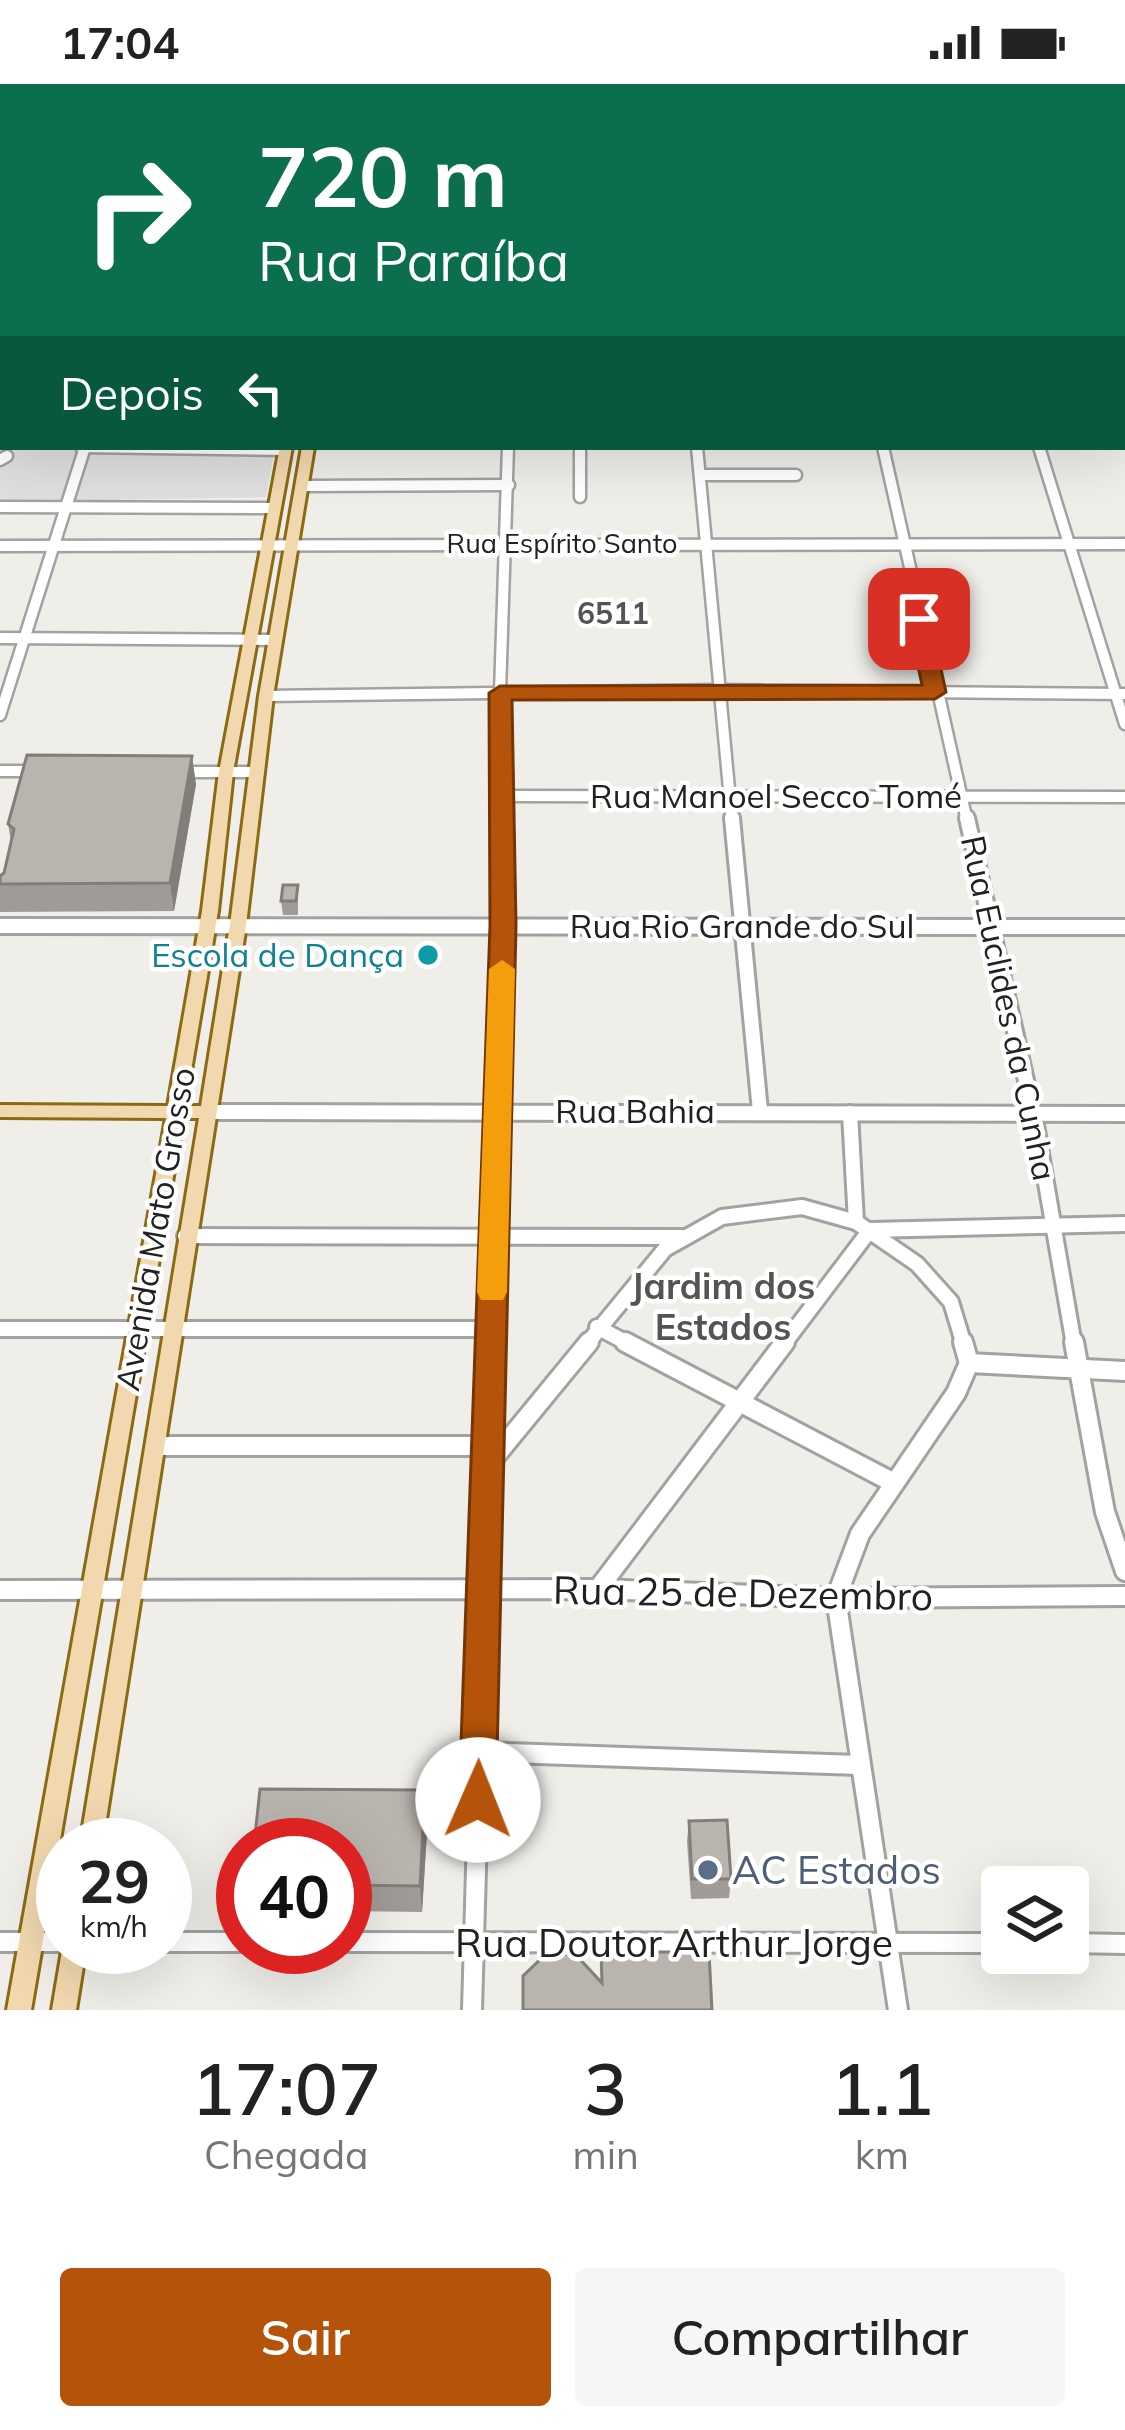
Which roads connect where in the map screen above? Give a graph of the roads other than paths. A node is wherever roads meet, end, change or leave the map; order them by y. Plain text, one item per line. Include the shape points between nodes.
1 (81, 450) edge
2 (286, 450) edge
3 (308, 450) edge
4 (508, 450) edge
5 (580, 450) edge
6 (697, 450) edge
7 (884, 450) edge
8 (1040, 450) edge
9 (700, 475) junction
10 (796, 475) dead end
11 (509, 485) junction
12 (302, 486) junction
13 (580, 497) dead end
14 (0, 507) edge
15 (66, 507) junction
16 (274, 508) junction
17 (506, 544) junction
18 (706, 544) junction
19 (1070, 544) junction
20 (1125, 544) edge
21 (902, 545) junction
22 (0, 546) edge
23 (54, 546) junction
24 (293, 546) junction
25 (268, 547) junction
26 (0, 638) edge
27 (24, 638) junction
28 (251, 639) junction
29 (276, 640) junction
30 (719, 691) junction
31 (935, 692) junction
32 (500, 693) junction
33 (1120, 694) edge
34 (266, 696) junction
35 (0, 715) edge
36 (1125, 724) edge
37 (0, 771) edge
38 (60, 771) edge
39 (154, 772) edge
40 (226, 772) junction
41 (255, 772) junction
42 (964, 795) junction
43 (500, 796) junction
44 (730, 796) junction
45 (1125, 797) edge
46 (208, 925) junction
47 (0, 926) edge
48 (238, 926) junction
49 (503, 926) junction
50 (742, 926) junction
51 (992, 927) junction
52 (1125, 927) edge
53 (0, 1111) edge
54 (498, 1111) junction
55 (760, 1111) junction
56 (1031, 1111) junction
57 (175, 1112) junction
58 (208, 1112) junction
59 (850, 1112) junction
60 (1125, 1114) edge
61 (1055, 1224) junction
62 (1125, 1224) edge
63 (863, 1226) junction
64 (493, 1234) junction
65 (185, 1236) junction
66 (682, 1237) junction
67 (597, 1327) junction
68 (491, 1328) junction
69 (0, 1329) edge
70 (138, 1329) junction
71 (173, 1329) junction
72 (969, 1363) junction
73 (1075, 1371) junction
74 (1125, 1371) edge
75 (738, 1404) junction
76 (155, 1446) junction
77 (488, 1446) junction
78 (488, 1466) junction
79 (894, 1483) junction
80 (1125, 1570) edge
81 (93, 1589) junction
82 (132, 1589) junction
83 (484, 1589) junction
84 (598, 1589) junction
85 (0, 1590) edge
86 (1125, 1596) edge
87 (836, 1598) junction
88 (479, 1752) junction
89 (859, 1765) junction
90 (95, 1818) edge
91 (0, 1942) edge
92 (31, 1942) junction
93 (36, 1942) edge
94 (372, 1942) edge
95 (474, 1942) junction
96 (890, 1943) junction
97 (981, 1943) edge
98 (1089, 1943) edge
99 (1125, 1943) edge
100 (70, 1974) edge
101 (20, 2010) edge
102 (64, 2010) edge
103 (472, 2010) edge
104 (898, 2010) edge

1 - 15 street
2 - 16 main road, Avenida Mato Grosso
3 - 12 main road, Avenida Mato Grosso
4 - 11 street
5 - 13 street
6 - 9 street
7 - 21 street, Rua Euclides da Cunha
8 - 19 street
9 - 10 street
9 - 18 street
11 - 12 street
11 - 17 street
12 - 24 main road, Avenida Mato Grosso
14 - 15 street
15 - 16 street
15 - 23 street
16 - 25 main road, Avenida Mato Grosso
17 - 18 street, Rua Espírito Santo
17 - 24 street, Rua Espírito Santo
17 - 32 street
18 - 21 street, Rua Espírito Santo
18 - 30 street
19 - 20 street, Rua Espírito Santo
19 - 21 street, Rua Espírito Santo
19 - 33 street
21 - 31 street, Rua Euclides da Cunha
22 - 23 street, Rua Espírito Santo
23 - 25 street, Rua Espírito Santo
23 - 27 street
24 - 25 street, Rua Espírito Santo
24 - 29 main road, Avenida Mato Grosso
25 - 28 main road, Avenida Mato Grosso
26 - 27 street
27 - 28 street
27 - 35 street
28 - 29 street
28 - 40 main road, Avenida Mato Grosso
29 - 34 main road, Avenida Mato Grosso
30 - 31 street
30 - 32 street
30 - 44 street
31 - 33 street
31 - 42 street, Rua Euclides da Cunha
32 - 34 street
32 - 43 street
33 - 36 street
34 - 41 main road, Avenida Mato Grosso
37 - 38 street
39 - 40 street
40 - 41 street
40 - 46 main road, Avenida Mato Grosso
41 - 48 main road, Avenida Mato Grosso
42 - 44 street, Rua Manoel Secco Tomé
42 - 45 street, Rua Manoel Secco Tomé
42 - 51 street, Rua Euclides da Cunha
43 - 44 street, Rua Manoel Secco Tomé
43 - 49 street
44 - 50 street
46 - 47 street, Rua Rio Grande do Sul
46 - 48 street, Rua Rio Grande do Sul
46 - 57 main road, Avenida Mato Grosso
48 - 49 street, Rua Rio Grande do Sul
48 - 58 main road, Avenida Mato Grosso
49 - 50 street, Rua Rio Grande do Sul
49 - 54 street
50 - 51 street, Rua Rio Grande do Sul
50 - 55 street
51 - 52 street, Rua Rio Grande do Sul
51 - 56 street, Rua Euclides da Cunha
53 - 57 main road, Rua Bahia
54 - 55 street, Rua Bahia
54 - 58 street, Rua Bahia
54 - 64 street
55 - 59 street, Rua Bahia
56 - 59 street, Rua Bahia
56 - 60 street, Rua Bahia
56 - 61 street, Rua Euclides da Cunha
57 - 58 main road, Rua Bahia
57 - 70 main road, Avenida Mato Grosso
58 - 65 main road, Avenida Mato Grosso
59 - 63 street
61 - 62 street
61 - 63 street
61 - 73 street, Rua Euclides da Cunha
63 - 66 street via 827,1211 776,1207 722,1217
63 - 72 street via 951,1302
63 - 75 street
64 - 65 street
64 - 66 street
64 - 68 street
65 - 71 main road, Avenida Mato Grosso
66 - 67 street
67 - 75 street
67 - 78 street
68 - 71 street
68 - 77 street
69 - 70 street
70 - 71 street
70 - 81 main road, Avenida Mato Grosso
71 - 76 main road, Avenida Mato Grosso
72 - 73 street
72 - 79 street
73 - 74 street
73 - 80 street, Rua Euclides da Cunha
75 - 79 street
75 - 84 street
76 - 77 street
76 - 82 main road, Avenida Mato Grosso
77 - 78 street
78 - 83 street
79 - 87 street via 860,1534
81 - 82 street, Rua 25 de Dezembro
81 - 85 street, Rua 25 de Dezembro
81 - 92 main road, Avenida Mato Grosso
82 - 83 street, Rua 25 de Dezembro
82 - 90 main road, Avenida Mato Grosso
83 - 84 street, Rua 25 de Dezembro
83 - 88 street
84 - 87 street, Rua 25 de Dezembro
86 - 87 street, Rua 25 de Dezembro
87 - 89 street
88 - 89 street
88 - 95 street
89 - 96 street
91 - 92 street
92 - 93 street
92 - 101 main road, Avenida Mato Grosso
94 - 95 street, Rua Doutor Arthur Jorge
95 - 96 street, Rua Doutor Arthur Jorge
95 - 103 street
96 - 97 street, Rua Doutor Arthur Jorge
96 - 104 street
98 - 99 street
100 - 102 main road

